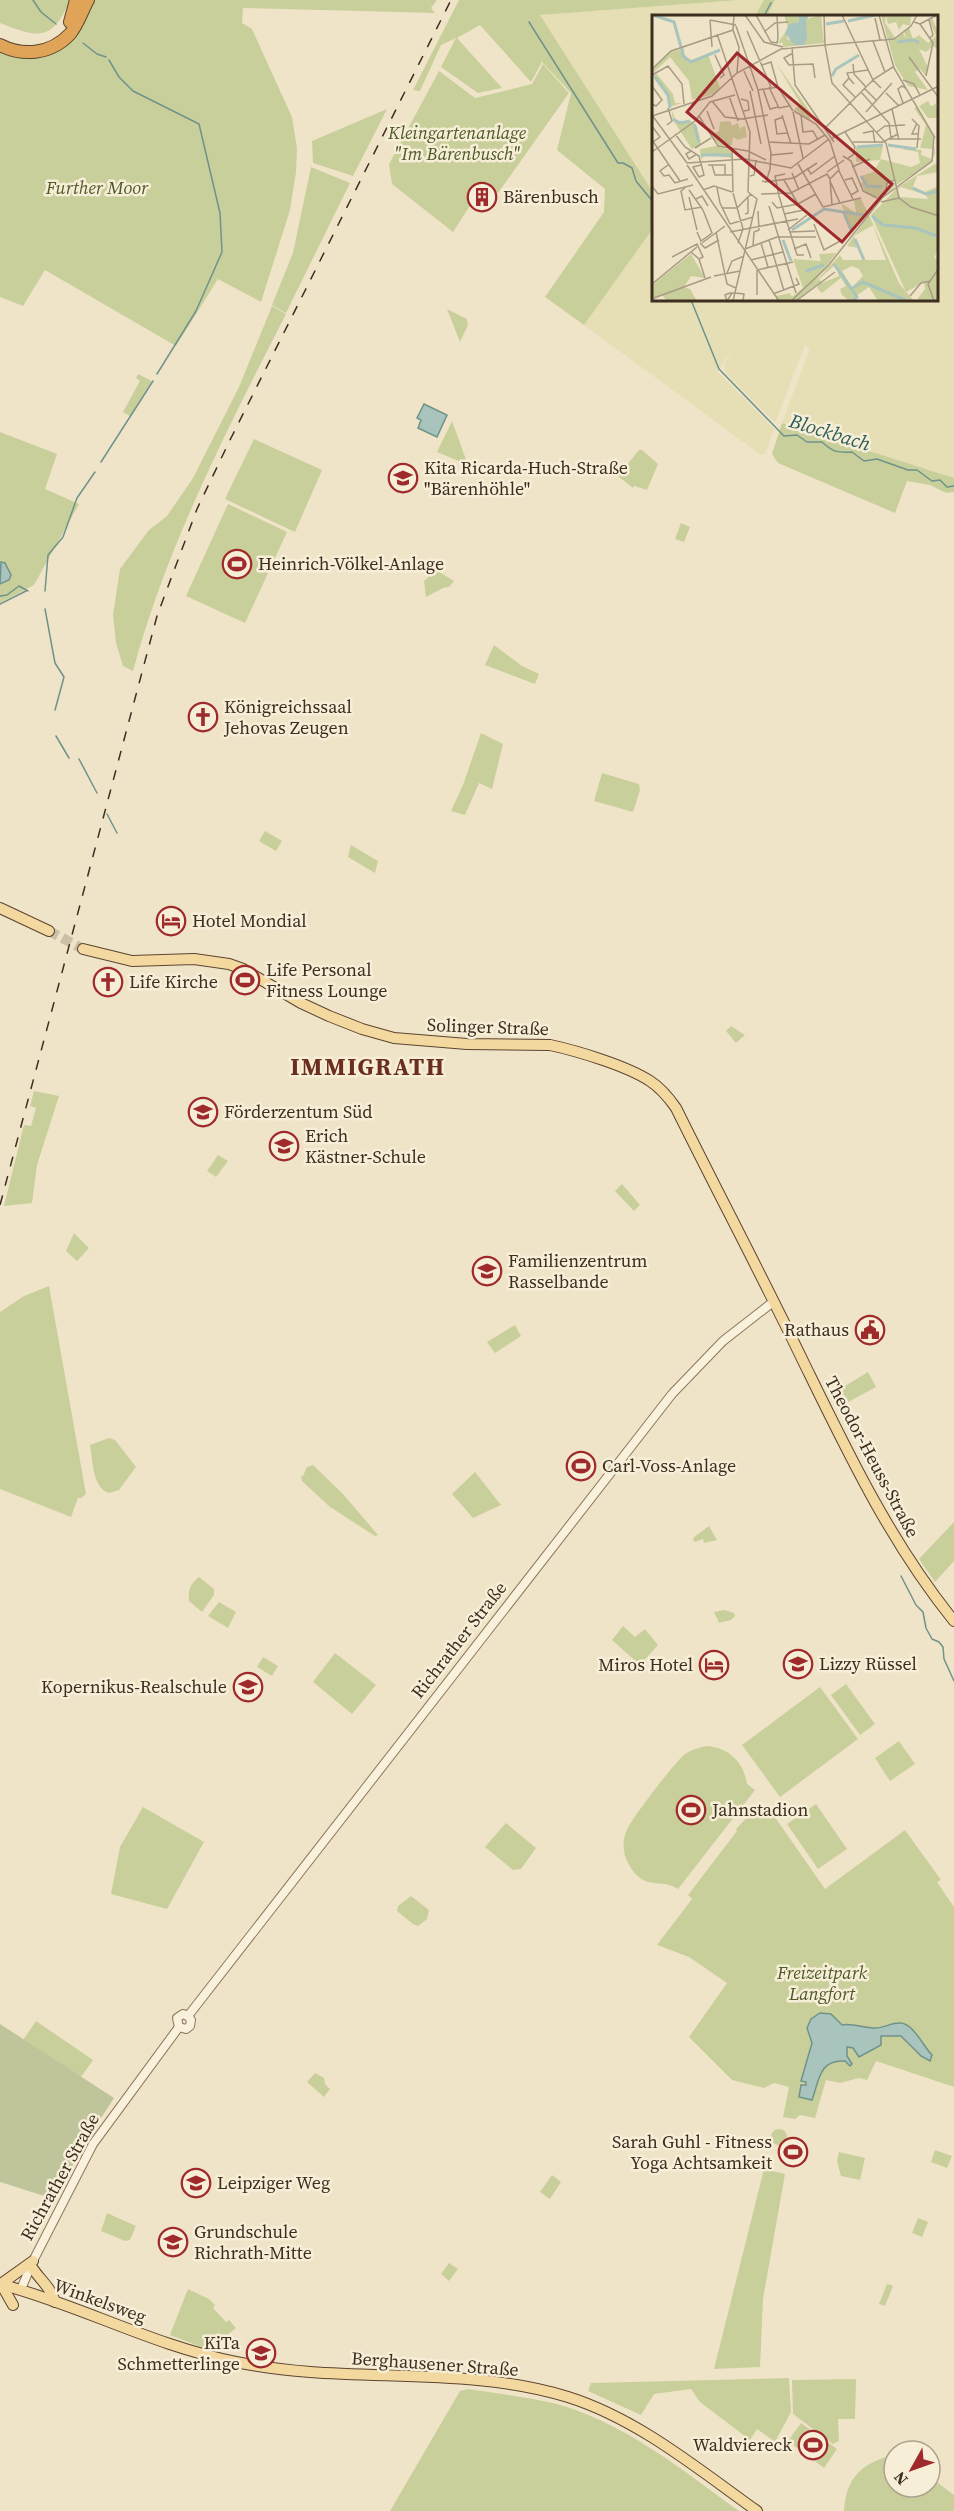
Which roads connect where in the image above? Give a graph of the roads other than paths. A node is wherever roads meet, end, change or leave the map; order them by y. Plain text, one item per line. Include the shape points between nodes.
1 (76, 0) edge
2 (88, 0) edge
3 (0, 37) edge
4 (0, 45) edge
5 (0, 908) edge
6 (49, 932) tunnel mouth
7 (83, 949) tunnel mouth
8 (774, 1302) junction
9 (954, 1621) edge
10 (32, 2263) junction
11 (0, 2284) edge
12 (21, 2289) junction
13 (55, 2302) junction
14 (13, 2305) dead end
15 (187, 2351) joint
16 (757, 2511) edge

1 - 3 highway via 64,31 44,45 18,46
2 - 4 highway via 70,33 44,51 26,52
5 - 6 main road
7 - 8 main road, Solinger Straße via 132,961 194,959 229,964 326,1015 394,1038 550,1045 637,1074 651,1082 676,1108
8 - 9 main road, Theodor-Heuss-Straße via 890,1530
8 - 10 street, Richrather Straße via 723,1341 672,1394 188,2016 177,2018 179,2027 93,2144
10 - 11 main road
10 - 12 street, Richrather Straße
10 - 13 main road
11 - 12 main road, Winkelsweg
11 - 14 main road
12 - 13 main road, Winkelsweg
13 - 15 main road, Winkelsweg
15 - 16 main road, Berghausener Straße via 261,2367 494,2381 568,2397 624,2421

